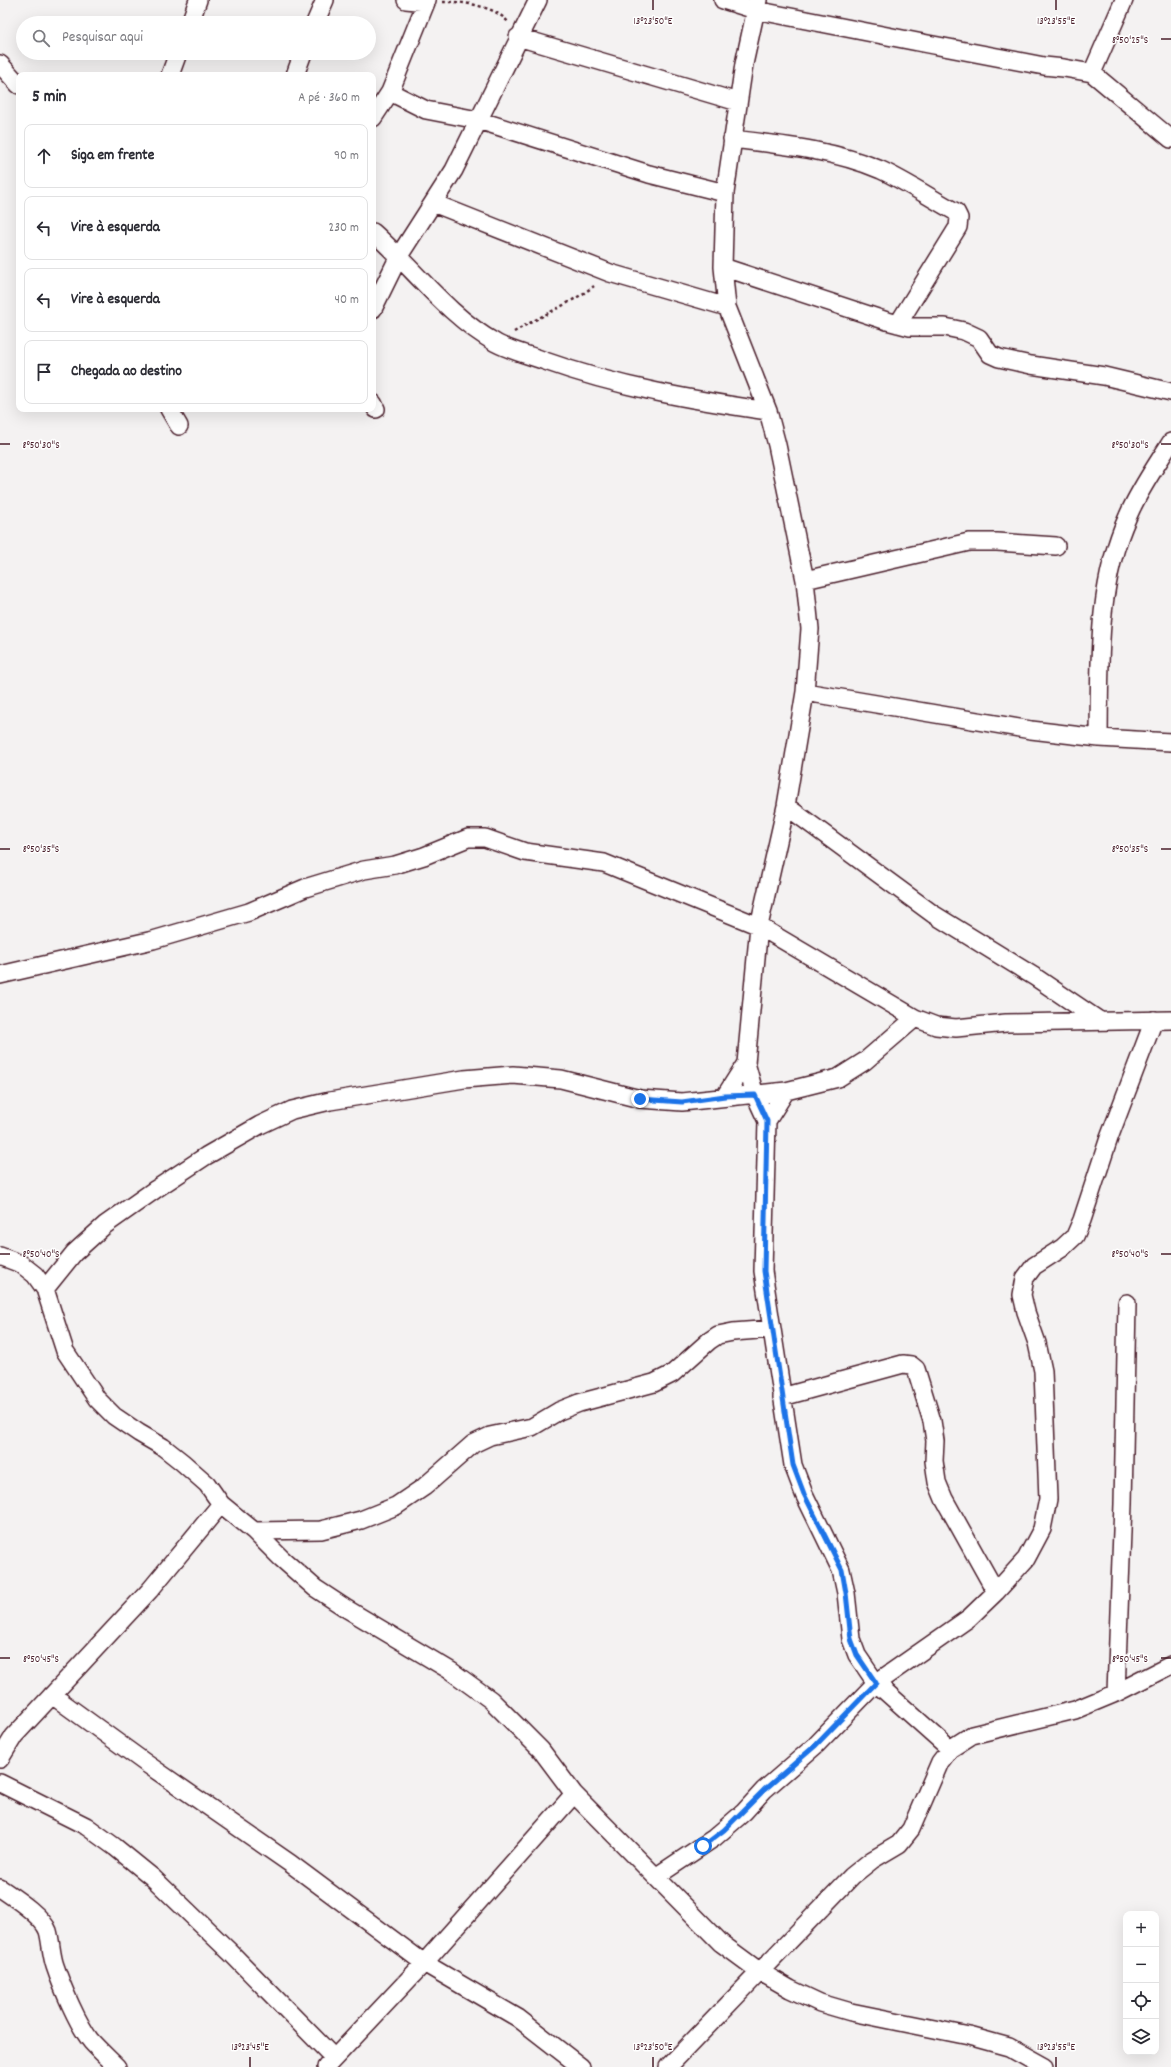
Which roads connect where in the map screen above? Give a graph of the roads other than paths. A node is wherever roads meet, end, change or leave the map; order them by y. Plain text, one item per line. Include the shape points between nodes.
1 (198, 0) edge
2 (324, 0) edge
3 (406, 0) edge
4 (538, 0) edge
5 (723, 0) edge
6 (1124, 0) edge
7 (427, 1) edge
8 (756, 5) edge
9 (192, 16) edge
10 (318, 16) edge
11 (518, 37) junction
12 (176, 60) edge
13 (301, 60) edge
14 (0, 64) edge
15 (173, 72) edge
16 (296, 72) edge
17 (1092, 73) junction
18 (16, 82) edge
19 (390, 92) junction
20 (738, 102) junction
21 (376, 113) edge
22 (478, 120) junction
23 (732, 139) junction
24 (1171, 139) edge
25 (725, 194) junction
26 (433, 203) junction
27 (376, 235) edge
28 (398, 256) junction
29 (723, 267) junction
30 (376, 303) edge
31 (727, 308) junction
32 (898, 324) junction
33 (1171, 392) edge
34 (768, 411) junction
35 (171, 412) edge
36 (179, 426) dead end
37 (1171, 442) edge
38 (1056, 546) dead end
39 (805, 580) junction
40 (805, 692) junction
41 (1099, 738) junction
42 (1171, 742) edge
43 (786, 806) junction
44 (759, 926) junction
45 (0, 976) edge
46 (915, 1018) junction
47 (1154, 1020) junction
48 (1171, 1020) edge
49 (1100, 1021) junction
50 (746, 1063) junction
51 (786, 1091) junction
52 (755, 1095) junction
53 (725, 1096) junction
54 (767, 1121) junction
55 (0, 1256) edge
56 (45, 1289) junction
57 (1127, 1303) dead end
58 (772, 1329) junction
59 (782, 1397) junction
60 (220, 1504) junction
61 (254, 1531) junction
62 (996, 1592) junction
63 (1171, 1665) edge
64 (876, 1683) junction
65 (1116, 1693) junction
66 (52, 1695) junction
67 (950, 1749) junction
68 (0, 1759) edge
69 (0, 1784) edge
70 (574, 1794) junction
71 (656, 1876) junction
72 (0, 1888) edge
73 (424, 1963) junction
74 (759, 1971) junction
75 (330, 2062) edge
76 (117, 2067) edge
77 (581, 2067) edge
78 (668, 2067) edge
79 (1045, 2067) edge

1 - 9 street
2 - 10 street
3 - 7 street
4 - 11 street
5 - 8 street
6 - 17 street
7 - 19 street
8 - 17 street via 963,51
8 - 20 street
11 - 20 street
11 - 22 street
12 - 15 street
13 - 16 street
14 - 18 street
17 - 24 street
19 - 21 street
19 - 22 street via 426,110
20 - 23 street
22 - 25 street via 649,174
22 - 26 street via 454,170
23 - 25 street
23 - 32 street via 824,152 852,160 882,170 956,212 959,218 958,227
25 - 29 street
26 - 28 street
26 - 31 street via 610,273
27 - 28 street
28 - 30 street
28 - 34 street via 449,309 497,344 575,372 647,391
29 - 31 street
29 - 32 street
31 - 34 street
32 - 33 street via 964,331 979,338 990,354 999,358 1104,376
34 - 39 street
35 - 36 street
37 - 41 street via 1128,515 1115,549 1104,597 1100,643
38 - 39 street via 969,542
39 - 40 street via 810,629
40 - 41 street via 1031,730
40 - 43 street
41 - 42 street
43 - 44 street
43 - 49 street via 933,914
44 - 45 street via 604,863 526,852 485,838 468,838 424,856 395,865 364,870 305,888 249,912 168,936
44 - 46 street
44 - 50 street
46 - 49 street via 936,1026 956,1028 1006,1023
46 - 51 street via 865,1061 838,1078
47 - 48 street
47 - 49 street
47 - 62 street via 1075,1236 1062,1248 1034,1266 1025,1278 1022,1296 1043,1371 1048,1499 1042,1529 1029,1553
50 - 52 street
50 - 53 street
51 - 52 street
51 - 54 street
52 - 53 street
52 - 54 street
53 - 56 street via 682,1102 640,1099 561,1079 513,1075 464,1079 330,1101 292,1110 246,1133 156,1188 105,1225 74,1253
54 - 58 street via 764,1271
55 - 56 street via 21,1264 35,1275
56 - 60 street via 65,1351 97,1399 114,1416 182,1462 207,1484
57 - 65 street
58 - 59 street
58 - 61 street via 718,1335 672,1374 654,1383 578,1403 532,1427 490,1436 473,1444 413,1495 396,1506 361,1520 321,1530
59 - 62 street via 903,1364 916,1369 933,1428 937,1482
59 - 64 street via 793,1465 804,1494 842,1570 851,1639 857,1655
60 - 61 street
60 - 66 street via 150,1590
61 - 70 street via 315,1588 451,1671 491,1700 541,1750
62 - 64 street via 969,1618
63 - 65 street
64 - 67 street
64 - 71 street via 816,1745 764,1790 744,1812 714,1838
65 - 67 street via 1074,1710 972,1735
66 - 68 street via 14,1736
66 - 73 street via 291,1864
67 - 74 street via 940,1762 911,1829 899,1844 852,1876
69 - 75 street via 86,1826 152,1877 224,1946
70 - 71 street
70 - 73 street
71 - 74 street via 721,1943
72 - 76 street via 18,1900 48,1930 55,1966 78,2020 90,2040
73 - 75 street
73 - 77 street via 518,2018
74 - 78 street
74 - 79 street via 820,2003 1009,2047

